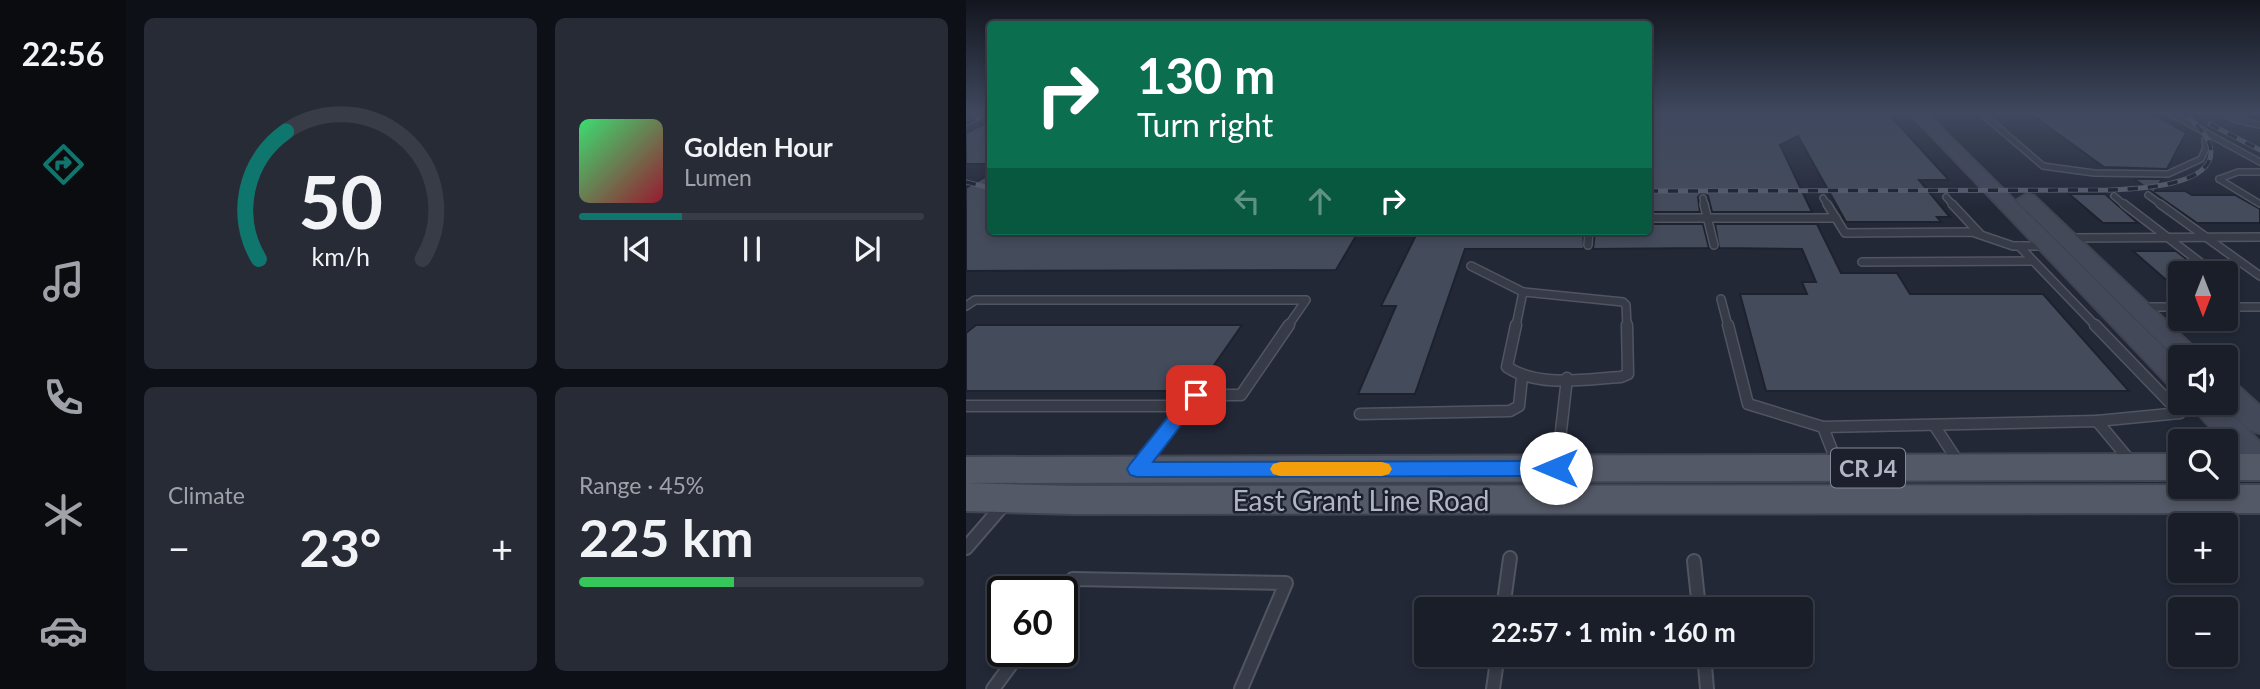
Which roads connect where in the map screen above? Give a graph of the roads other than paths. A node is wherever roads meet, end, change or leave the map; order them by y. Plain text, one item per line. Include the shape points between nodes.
1 (1947, 144) edge
2 (1963, 144) edge
3 (2018, 144) edge
4 (2204, 144) edge
5 (2227, 144) edge
6 (2260, 162) edge
7 (2260, 172) edge
8 (2148, 195) dead end
9 (2114, 196) dead end
10 (1946, 197) dead end
11 (1703, 198) dead end
12 (1823, 198) dead end
13 (2260, 204) edge
14 (1652, 218) edge
15 (1707, 218) junction
16 (1836, 218) junction
17 (1589, 235) edge
18 (1981, 235) junction
19 (2168, 237) junction
20 (2206, 237) junction
21 (2260, 237) edge
22 (1714, 244) dead end
23 (1588, 245) dead end
24 (2019, 246) junction
25 (2055, 247) junction
26 (2199, 261) edge
27 (1862, 262) dead end
28 (1471, 266) dead end
29 (2260, 276) edge
30 (1523, 292) junction
31 (970, 298) edge
32 (1721, 299) dead end
33 (966, 306) edge
34 (2138, 307) junction
35 (2168, 307) edge
36 (2238, 307) edge
37 (2260, 307) edge
38 (2178, 345) edge
39 (2168, 367) edge
40 (1522, 377) junction
41 (1567, 378) junction
42 (2238, 402) edge
43 (966, 406) edge
44 (1187, 406) junction
45 (1360, 414) dead end
46 (2215, 415) edge
47 (2098, 421) junction
48 (2260, 423) edge
49 (1934, 425) junction
50 (1823, 428) junction
51 (2260, 461) edge
52 (2136, 467) junction
53 (2168, 467) edge
54 (2238, 467) edge
55 (2260, 467) edge
56 (1839, 468) junction
57 (1961, 468) junction
58 (1137, 469) junction
59 (966, 470) edge
60 (1555, 484) junction
61 (966, 497) edge
62 (1009, 498) junction
63 (2260, 499) edge
64 (966, 548) edge
65 (1510, 558) dead end
66 (1694, 561) dead end
67 (1078, 579) edge
68 (1505, 597) edge
69 (1698, 597) edge
70 (1009, 667) edge
71 (1496, 667) edge
72 (1705, 667) edge
73 (993, 689) edge
74 (1241, 689) edge
75 (1493, 689) edge
76 (1707, 689) edge

1 - 25 main road
2 - 25 main road
3 - 4 lane via 2043,166 2094,173 2168,174 2201,159
5 - 6 lane
7 - 13 lane via 2238,172 2219,179
8 - 20 lane
9 - 19 lane
10 - 18 lane
11 - 15 lane
12 - 16 lane
14 - 15 lane
15 - 16 lane
15 - 22 lane
16 - 18 lane via 1845,233
17 - 23 lane
18 - 24 lane
19 - 20 lane
19 - 25 lane
19 - 26 lane
20 - 21 lane
20 - 29 lane
24 - 25 lane
24 - 25 lane
25 - 27 lane
25 - 34 main road
25 - 39 main road
25 - 47 lane via 2180,413
28 - 30 lane
30 - 40 lane via 1507,367
30 - 41 lane via 1618,300 1626,305 1628,374
31 - 33 lane
31 - 44 lane via 1306,300 1241,396 1196,395
32 - 50 lane via 1748,404
34 - 35 lane
34 - 38 main road
36 - 37 lane
40 - 41 lane
40 - 45 lane via 1518,406 1510,411
41 - 60 lane
42 - 48 main road
43 - 44 lane
44 - 58 lane
46 - 51 main road
47 - 49 lane
47 - 52 lane
49 - 50 lane
49 - 57 lane
50 - 56 lane
52 - 53 main road, East Grant Line Road / CR J4
52 - 57 main road, East Grant Line Road / CR J4
54 - 55 main road
56 - 57 main road, East Grant Line Road / CR J4
56 - 60 main road, East Grant Line Road / CR J4
58 - 59 main road, East Grant Line Road / CR J4
58 - 60 main road, East Grant Line Road / CR J4
60 - 62 main road, East Grant Line Road / CR J4
60 - 63 main road, East Grant Line Road / CR J4
61 - 62 main road, East Grant Line Road / CR J4
62 - 64 lane
65 - 68 lane
66 - 69 lane
67 - 74 lane via 1286,583
70 - 73 lane
71 - 75 lane
72 - 76 lane

